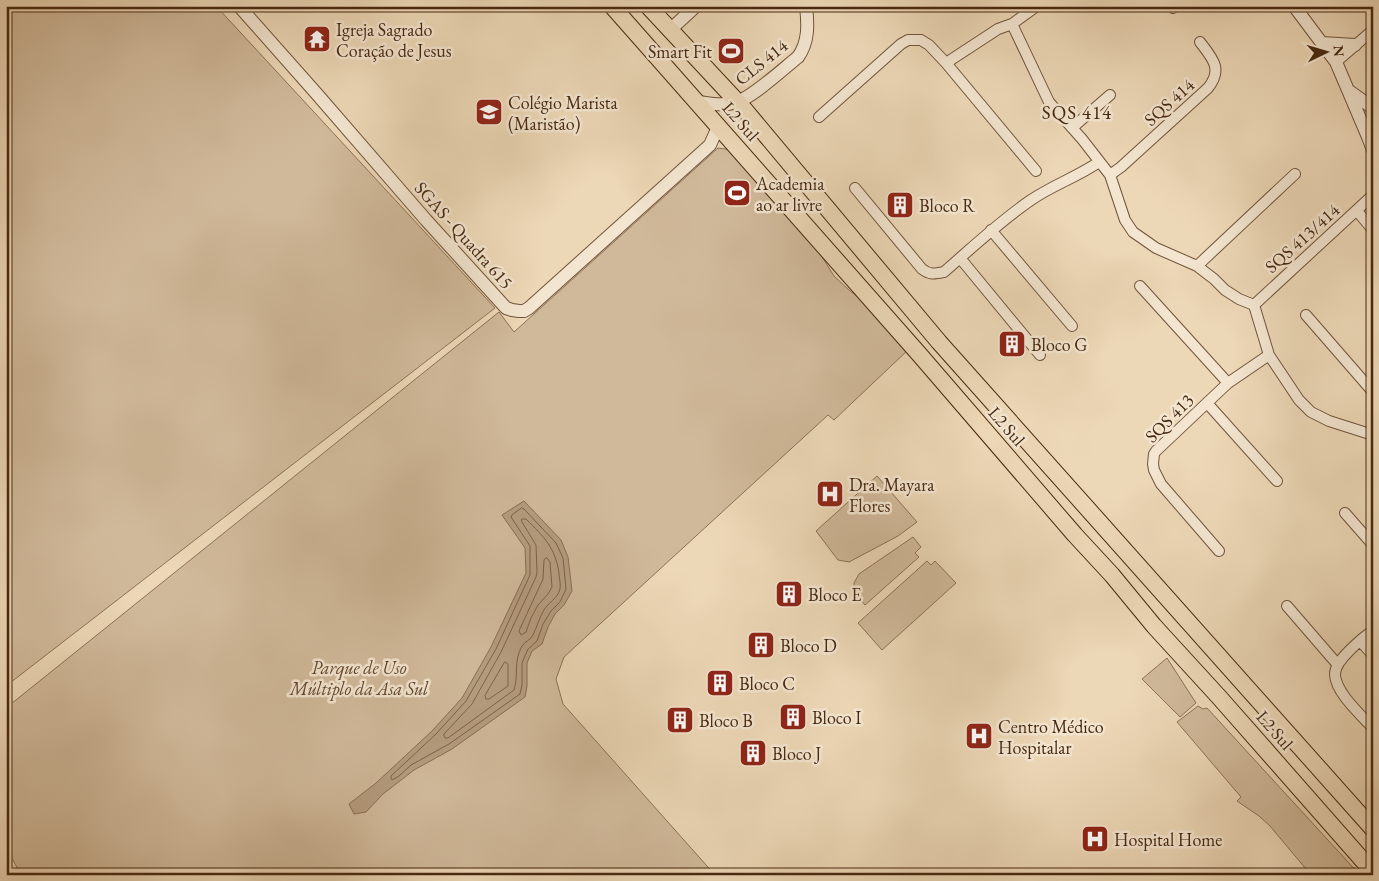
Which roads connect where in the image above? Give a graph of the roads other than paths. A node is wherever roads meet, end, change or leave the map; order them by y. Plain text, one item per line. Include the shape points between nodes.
1 (239, 6) edge
2 (612, 6) edge
3 (648, 6) edge
4 (696, 6) edge
5 (796, 6) edge
6 (806, 6) edge
7 (1037, 6) edge
8 (1294, 6) edge
9 (808, 21) junction
10 (1012, 24) junction
11 (670, 30) junction
12 (1373, 30) edge
13 (1200, 42) dead end
14 (1322, 43) junction
15 (1355, 45) junction
16 (1336, 62) junction
17 (946, 63) junction
18 (1349, 91) junction
19 (1110, 95) dead end
20 (698, 102) junction
21 (737, 102) junction
22 (1373, 108) edge
23 (819, 117) dead end
24 (1373, 123) edge
25 (718, 127) junction
26 (1072, 128) junction
27 (1368, 137) junction
28 (733, 142) junction
29 (710, 145) junction
30 (1373, 150) edge
31 (1099, 162) junction
32 (790, 165) junction
33 (1036, 171) dead end
34 (1295, 174) dead end
35 (1110, 175) junction
36 (769, 183) junction
37 (855, 188) dead end
38 (1373, 195) edge
39 (1357, 211) junction
40 (991, 230) junction
41 (1373, 230) edge
42 (960, 258) junction
43 (1197, 266) junction
44 (1140, 286) dead end
45 (1254, 305) junction
46 (1306, 315) dead end
47 (1072, 326) dead end
48 (1040, 355) dead end
49 (1270, 356) junction
50 (1228, 383) junction
51 (1373, 392) edge
52 (1207, 403) junction
53 (1373, 435) edge
54 (1277, 481) dead end
55 (1345, 513) dead end
56 (1373, 545) edge
57 (1219, 551) dead end
58 (1287, 606) dead end
59 (1373, 631) edge
60 (1360, 641) junction
61 (1373, 656) edge
62 (1338, 665) junction
63 (1373, 728) edge
64 (1303, 752) junction
65 (1284, 770) junction
66 (1324, 775) junction
67 (1302, 792) junction
68 (1373, 829) edge
69 (1373, 872) edge

1 - 29 street, SGAS - Quadra 615 via 491,292 512,310 529,308
2 - 20 main road, L2 Sul
3 - 11 main road, L2 Sul
4 - 11 street
5 - 9 street
6 - 9 street, CLS 414
7 - 10 street
8 - 14 street
9 - 21 street, CLS 414 via 806,41 798,57 751,95
10 - 17 street via 998,29
10 - 26 street via 1049,102
11 - 21 main road, L2 Sul
12 - 15 street
13 - 35 street, SQS 414 via 1214,61 1214,80
14 - 15 street
14 - 16 street
15 - 16 street
16 - 18 street
17 - 23 street via 921,40 905,42
17 - 33 street
18 - 22 street
18 - 27 street
19 - 26 street
20 - 21 street, CLS 414
20 - 25 main road, L2 Sul
21 - 32 main road, L2 Sul
24 - 27 street
25 - 28 main road, L2 Sul
25 - 29 street, SGAS - Quadra 615
26 - 31 street
27 - 30 street
28 - 29 street
28 - 36 main road, L2 Sul
31 - 35 street
31 - 40 street via 1032,199
32 - 36 main road via 787,173
32 - 64 main road, L2 Sul via 939,342
34 - 43 street
35 - 43 street via 1125,220 1133,232 1156,248
36 - 65 main road, L2 Sul via 1154,626
37 - 42 street via 927,273 944,272
38 - 39 street, SQS 413/414
39 - 41 street
39 - 45 street, SQS 413/414
40 - 42 street
40 - 47 street
42 - 48 street
43 - 45 street via 1239,300
44 - 50 street
45 - 49 street
46 - 51 street
49 - 50 street, SQS 413
49 - 53 street via 1299,400 1311,412
50 - 52 street, SQS 413
52 - 54 street
52 - 57 street, SQS 413 via 1156,451 1153,464 1161,484
55 - 56 street
58 - 62 street
59 - 60 street
60 - 61 street
60 - 62 street
62 - 63 street via 1334,673 1340,691
64 - 65 main road via 1297,765
64 - 66 main road, L2 Sul
65 - 67 main road, L2 Sul
66 - 67 main road via 1309,780
66 - 68 main road, L2 Sul
67 - 69 main road, L2 Sul

